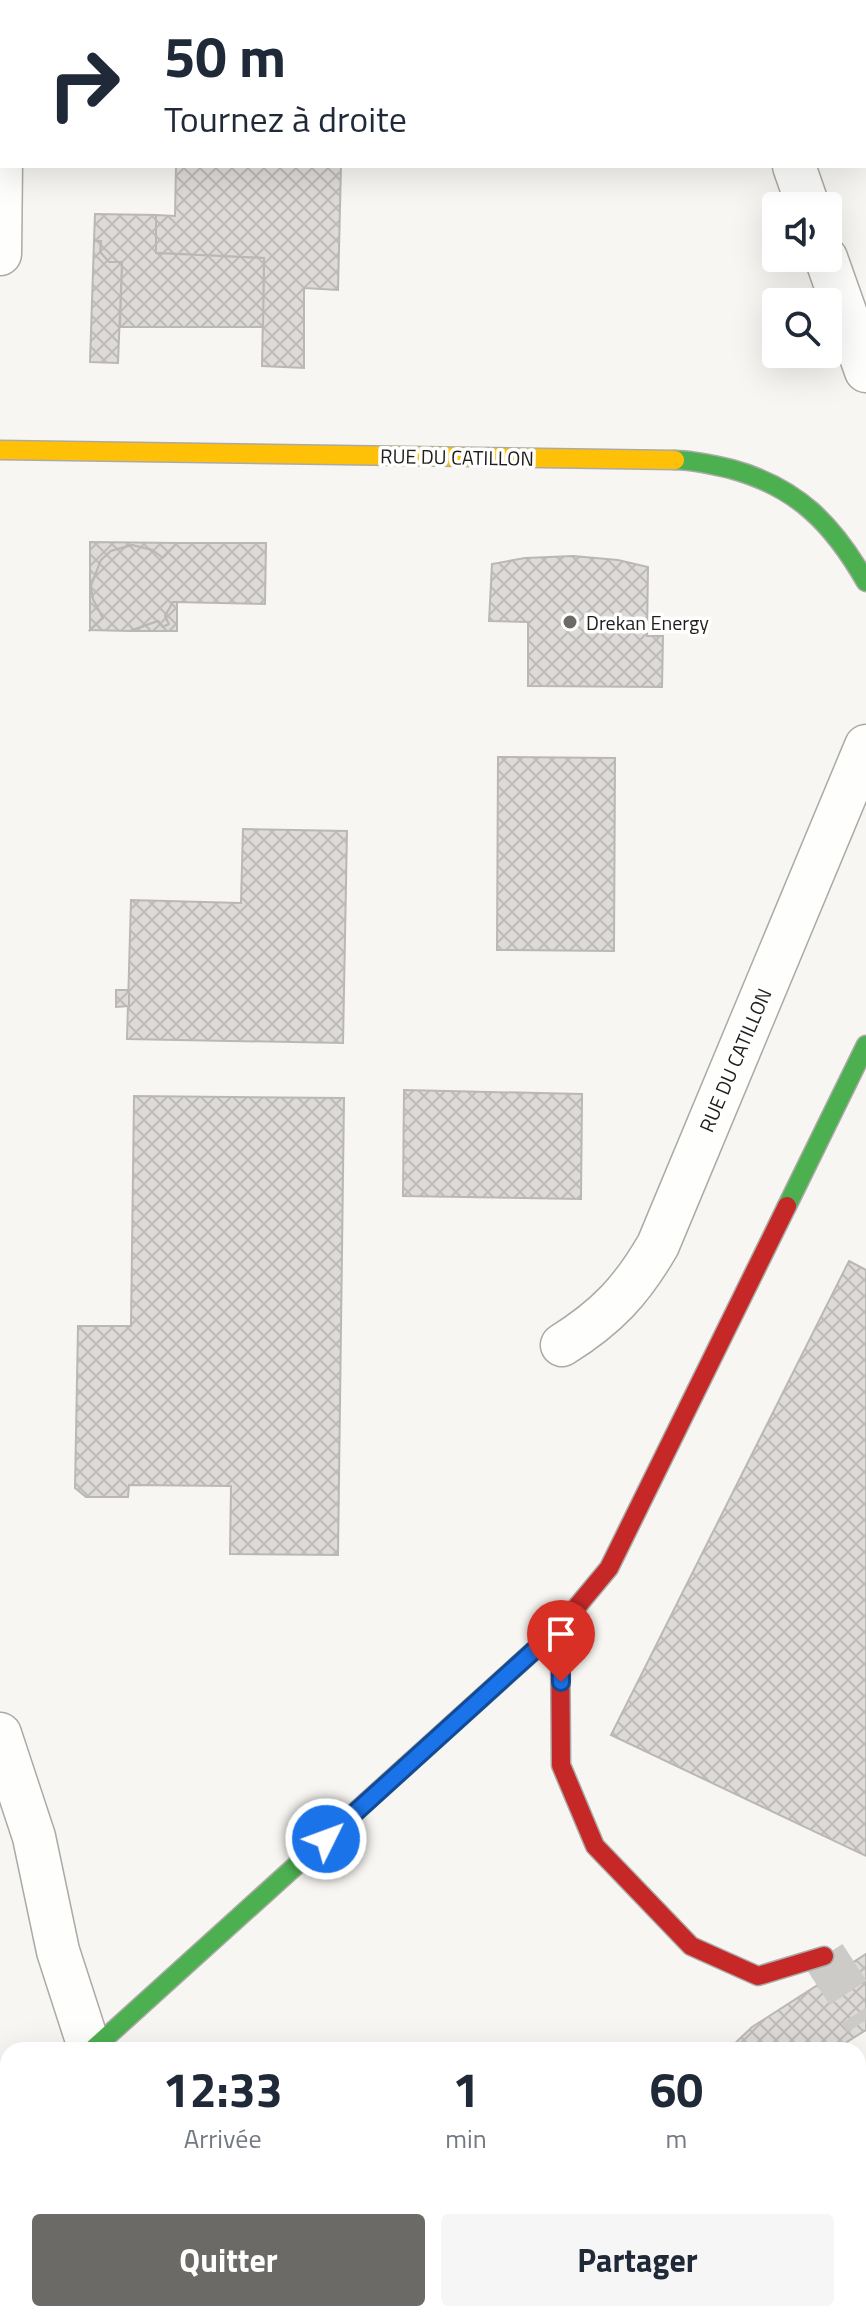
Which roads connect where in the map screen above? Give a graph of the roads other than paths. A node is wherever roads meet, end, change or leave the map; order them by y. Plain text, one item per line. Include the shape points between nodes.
1 (1, 168) edge
2 (795, 168) edge
3 (803, 192) edge
4 (0, 254) edge
5 (831, 272) edge
6 (866, 371) edge
7 (0, 450) edge
8 (866, 582) edge
9 (866, 746) edge
10 (866, 1045) edge
11 (562, 1345) dead end
12 (560, 1627) junction
13 (0, 1734) edge
14 (824, 1956) dead end
15 (88, 2042) edge
16 (100, 2042) edge

1 - 4 street
2 - 3 street
5 - 6 street
7 - 8 street, RUE DU CATILLON via 712,464 754,474 807,506 838,537
9 - 11 street, RUE DU CATILLON via 658,1245 614,1307
10 - 12 street via 609,1568
12 - 14 street via 561,1765 595,1846 691,1946 758,1976
12 - 16 street
13 - 15 street via 34,1837 58,1951

